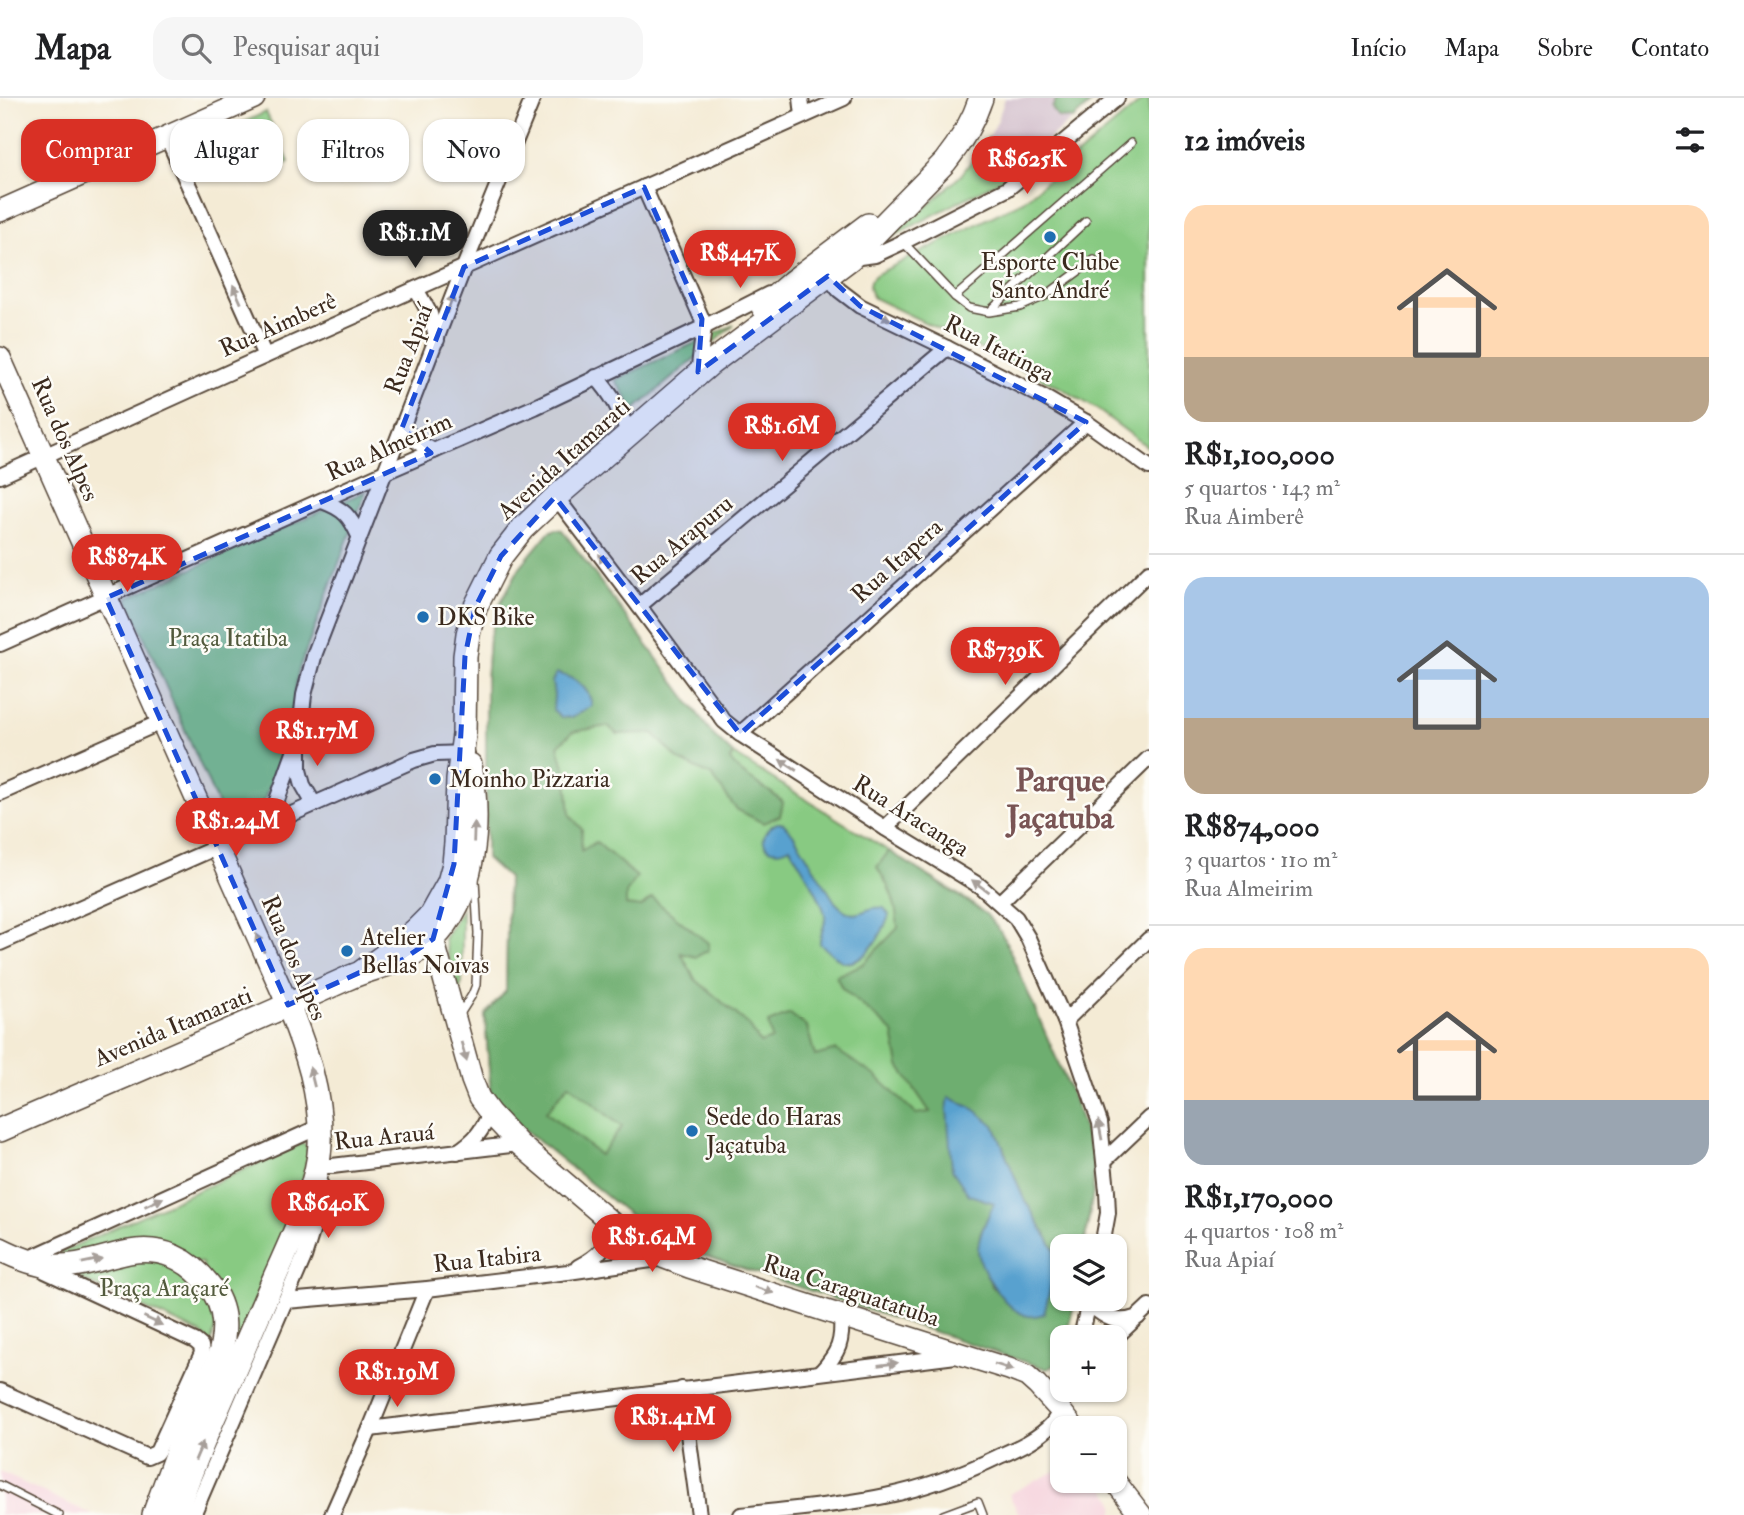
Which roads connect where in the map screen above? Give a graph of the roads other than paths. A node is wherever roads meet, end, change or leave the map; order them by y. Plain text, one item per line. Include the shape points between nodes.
1 (254, 98) edge
2 (533, 98) edge
3 (801, 98) edge
4 (844, 98) edge
5 (981, 98) edge
6 (1117, 98) edge
7 (803, 116) junction
8 (167, 137) junction
9 (1131, 143) dead end
10 (928, 178) junction
11 (644, 187) junction
12 (0, 211) edge
13 (1086, 221) dead end
14 (868, 224) junction
15 (903, 242) junction
16 (851, 258) junction
17 (1094, 260) dead end
18 (464, 267) junction
19 (828, 276) junction
20 (792, 282) junction
21 (416, 289) junction
22 (955, 297) junction
23 (989, 312) junction
24 (704, 327) junction
25 (437, 340) junction
26 (947, 348) junction
27 (265, 356) junction
28 (0, 358) edge
29 (704, 368) junction
30 (596, 377) junction
31 (1086, 422) junction
32 (402, 428) junction
33 (628, 435) junction
34 (434, 451) junction
35 (44, 457) junction
36 (1149, 467) edge
37 (385, 472) junction
38 (0, 476) edge
39 (556, 497) junction
40 (323, 501) junction
41 (359, 536) junction
42 (1149, 572) edge
43 (106, 598) junction
44 (639, 606) junction
45 (0, 645) edge
46 (161, 722) junction
47 (740, 734) junction
48 (299, 738) junction
49 (464, 747) junction
50 (1149, 758) edge
51 (0, 793) edge
52 (314, 804) junction
53 (272, 823) junction
54 (885, 828) junction
55 (217, 847) junction
56 (471, 866) junction
57 (449, 882) junction
58 (1000, 902) junction
59 (433, 939) junction
60 (1149, 939) edge
61 (0, 943) edge
62 (363, 971) junction
63 (288, 1005) junction
64 (456, 1020) junction
65 (1065, 1021) junction
66 (490, 1113) junction
67 (1149, 1118) edge
68 (319, 1127) junction
69 (1, 1130) edge
70 (519, 1144) junction
71 (456, 1153) junction
72 (1105, 1160) junction
73 (320, 1166) junction
74 (612, 1223) junction
75 (1104, 1234) edge
76 (0, 1249) edge
77 (665, 1258) junction
78 (25, 1261) junction
79 (568, 1272) junction
80 (427, 1289) junction
81 (286, 1301) junction
82 (1149, 1306) edge
83 (1099, 1311) edge
84 (842, 1315) junction
85 (1138, 1317) junction
86 (1127, 1327) edge
87 (964, 1355) junction
88 (821, 1372) junction
89 (682, 1389) junction
90 (0, 1391) edge
91 (1050, 1391) edge
92 (1062, 1402) edge
93 (370, 1429) junction
94 (0, 1485) edge
95 (1124, 1493) edge
96 (59, 1515) edge
97 (154, 1515) edge
98 (175, 1515) edge
99 (192, 1515) edge
100 (332, 1515) edge
101 (699, 1515) edge
102 (741, 1515) edge
103 (943, 1515) edge
104 (983, 1515) edge
105 (1141, 1515) edge

1 - 8 street
2 - 18 street, Rua Apiaí
3 - 7 street
4 - 7 street, Rua Aimberê
5 - 10 main road, Avenida Itamarati via 958,146
6 - 15 street via 1007,189
7 - 11 street, Rua Aimberê
8 - 12 street
27 -> 8 street
9 - 22 lane
10 - 14 main road, Avenida Itamarati
10 - 16 main road, Avenida Itamarati
11 - 18 street, Rua Aimberê
11 - 24 street
13 - 23 lane
14 - 19 main road via 830,264
14 - 20 main road, Avenida Itamarati
15 - 16 street via 875,255
15 - 22 lane
16 - 19 main road, Avenida Itamarati
17 - 23 lane via 1045,296 1020,307
18 - 21 street, Rua Aimberê
25 -> 18 street, Rua Apiaí
19 -> 26 street, Rua Itatinga via 860,306
19 - 29 main road, Avenida Itamarati
20 - 24 street, Rua Almeirim
20 - 29 main road, Avenida Itamarati
21 - 25 street
21 - 27 street, Rua Aimberê
22 - 23 lane via 969,308
24 - 29 street
24 - 30 street, Rua Almeirim
25 - 32 street, Rua Apiaí
26 - 31 street, Rua Itatinga
26 - 44 street, Rua Arapuru
27 - 35 street, Rua Aimberê
28 - 35 street, Rua dos Alpes
29 - 33 main road, Avenida Itamarati
30 - 33 street via 616,402
30 - 34 street, Rua Almeirim
31 - 36 street, Rua Itatinga
31 - 47 street, Rua Itapera
32 - 34 street
32 - 37 street, Rua Apiaí
33 - 39 main road, Avenida Itamarati
34 - 37 street, Rua Almeirim
35 - 38 street, Rua Aimberê
35 - 43 street, Rua dos Alpes
37 - 40 street, Rua Almeirim
37 - 41 street, Rua Apiaí
44 -> 39 street, Rua Aracanga
39 - 49 main road, Avenida Itamarati via 501,556 475,608 465,656
40 - 41 street via 349,516
40 - 43 street, Rua Almeirim
41 - 48 street, Rua Apiaí via 315,653
42 - 54 street
43 - 45 street, Rua Almeirim
43 - 46 street, Rua dos Alpes
44 - 47 street, Rua Aracanga via 724,721
46 - 51 street
46 - 55 street, Rua dos Alpes
54 -> 47 street, Rua Aracanga
48 - 52 street, Rua Apiaí via 300,779
48 - 53 street, Rua Apiaí
49 - 52 street via 414,760
56 -> 49 main road, Avenida Itamarati via 474,814
49 - 57 main road, Avenida Itamarati
50 - 58 street
52 - 53 street
53 - 55 street
58 -> 54 street, Rua Aracanga
55 - 61 street
63 -> 55 street, Rua dos Alpes
56 - 59 main road, Avenida Itamarati via 459,901
56 - 64 lane via 476,884 476,985
57 - 59 main road via 433,926
57 - 62 main road, Avenida Itamarati via 430,916
58 - 65 street, Rua Aracanga via 1028,939
59 - 62 main road, Avenida Itamarati via 402,960
59 - 64 street, Rua Caraguatatuba
60 - 65 street
62 - 63 main road, Avenida Itamarati
68 -> 63 main road, Rua dos Alpes via 312,1074
63 - 69 main road, Avenida Itamarati
64 -> 66 street, Rua Caraguatatuba via 472,1080
72 -> 65 street, Rua Aracanga via 1100,1123
66 - 70 street, Rua Caraguatatuba
66 - 71 street, Rua Arauá via 477,1137
67 - 72 street
68 - 73 main road, Rua dos Alpes
78 -> 68 street
70 - 71 street, Rua Arauá
70 - 74 street, Rua Caraguatatuba
71 - 73 street, Rua Arauá
72 - 75 street, Rua Aracanga via 1108,1213
73 - 81 street, Rua dos Alpes via 316,1219
98 -> 73 main road, Rua dos Alpes
74 - 77 street, Rua Caraguatatuba
74 - 79 street, Rua Itabira via 602,1250
76 - 78 main road
77 - 79 street, Rua Itabira
77 -> 84 street, Rua Caraguatatuba
78 -> 90 street via 195,1341 202,1353 152,1456 144,1457
78 -> 97 main road via 65,1266 129,1252 159,1252 192,1266 213,1289 224,1320 222,1348
79 - 80 street, Rua Itabira
80 - 81 street, Rua Itabira
80 - 93 street
81 - 99 street, Rua dos Alpes
82 - 85 street
83 - 85 street via 1119,1321
84 - 87 street, Rua Caraguatatuba
84 - 88 street via 838,1350
85 - 86 street
88 -> 87 street
87 -> 91 street, Rua Caraguatatuba via 1027,1376
88 - 89 street
89 - 93 street
89 - 101 street
92 - 102 street via 1054,1422 1027,1443 923,1487 850,1502
93 - 100 street
94 - 96 lane
95 - 105 street
103 - 104 lane via 978,1502

